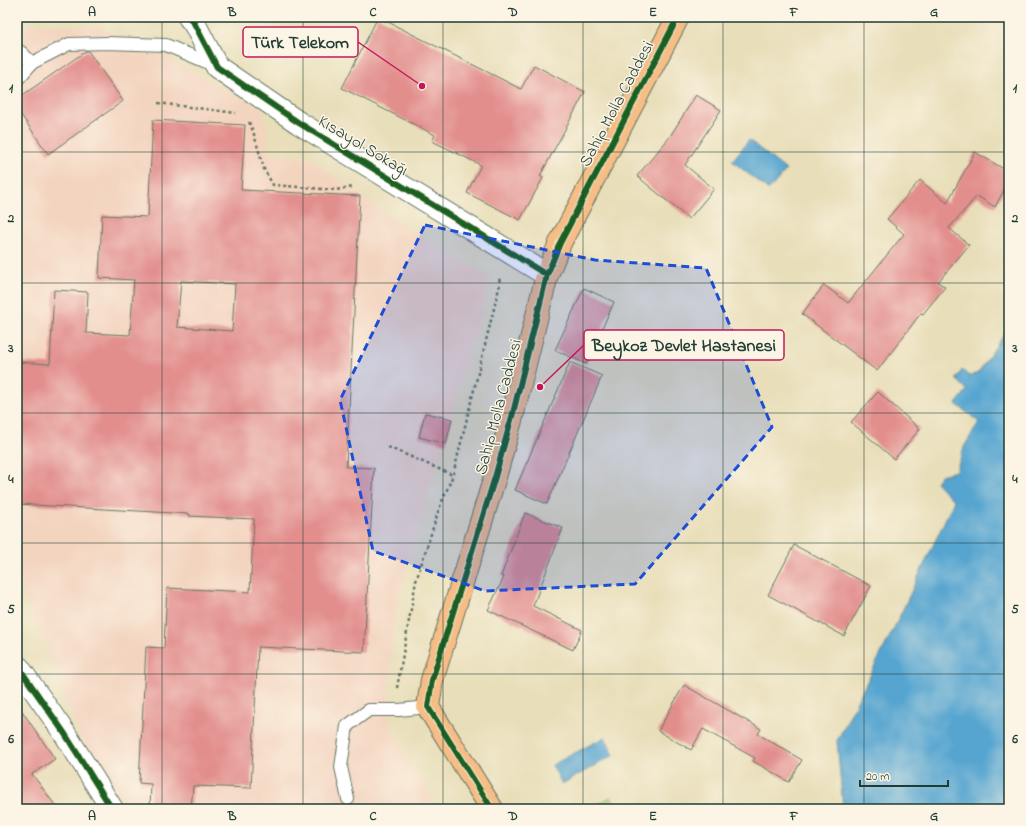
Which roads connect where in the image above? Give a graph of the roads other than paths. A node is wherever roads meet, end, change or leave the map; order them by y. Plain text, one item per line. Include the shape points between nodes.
1 (189, 17) edge
2 (678, 17) edge
3 (17, 52) edge
4 (32, 63) junction
5 (217, 67) junction
6 (17, 80) edge
7 (547, 275) junction
8 (18, 666) edge
9 (428, 707) junction
10 (348, 799) dead end
11 (112, 809) edge
12 (492, 809) edge

1 - 5 street, Kısayol Sokağı
2 - 7 main road, Sahip Molla Caddesi via 560,243
3 - 4 lane via 21,52
4 - 5 lane via 69,44 107,43 166,45
4 - 6 lane
5 - 7 street, Kısayol Sokağı via 299,123
7 - 9 main road, Sahip Molla Caddesi via 513,413 432,680
8 - 11 street via 66,734
9 - 10 lane via 369,710 347,726 341,767
9 - 12 main road

